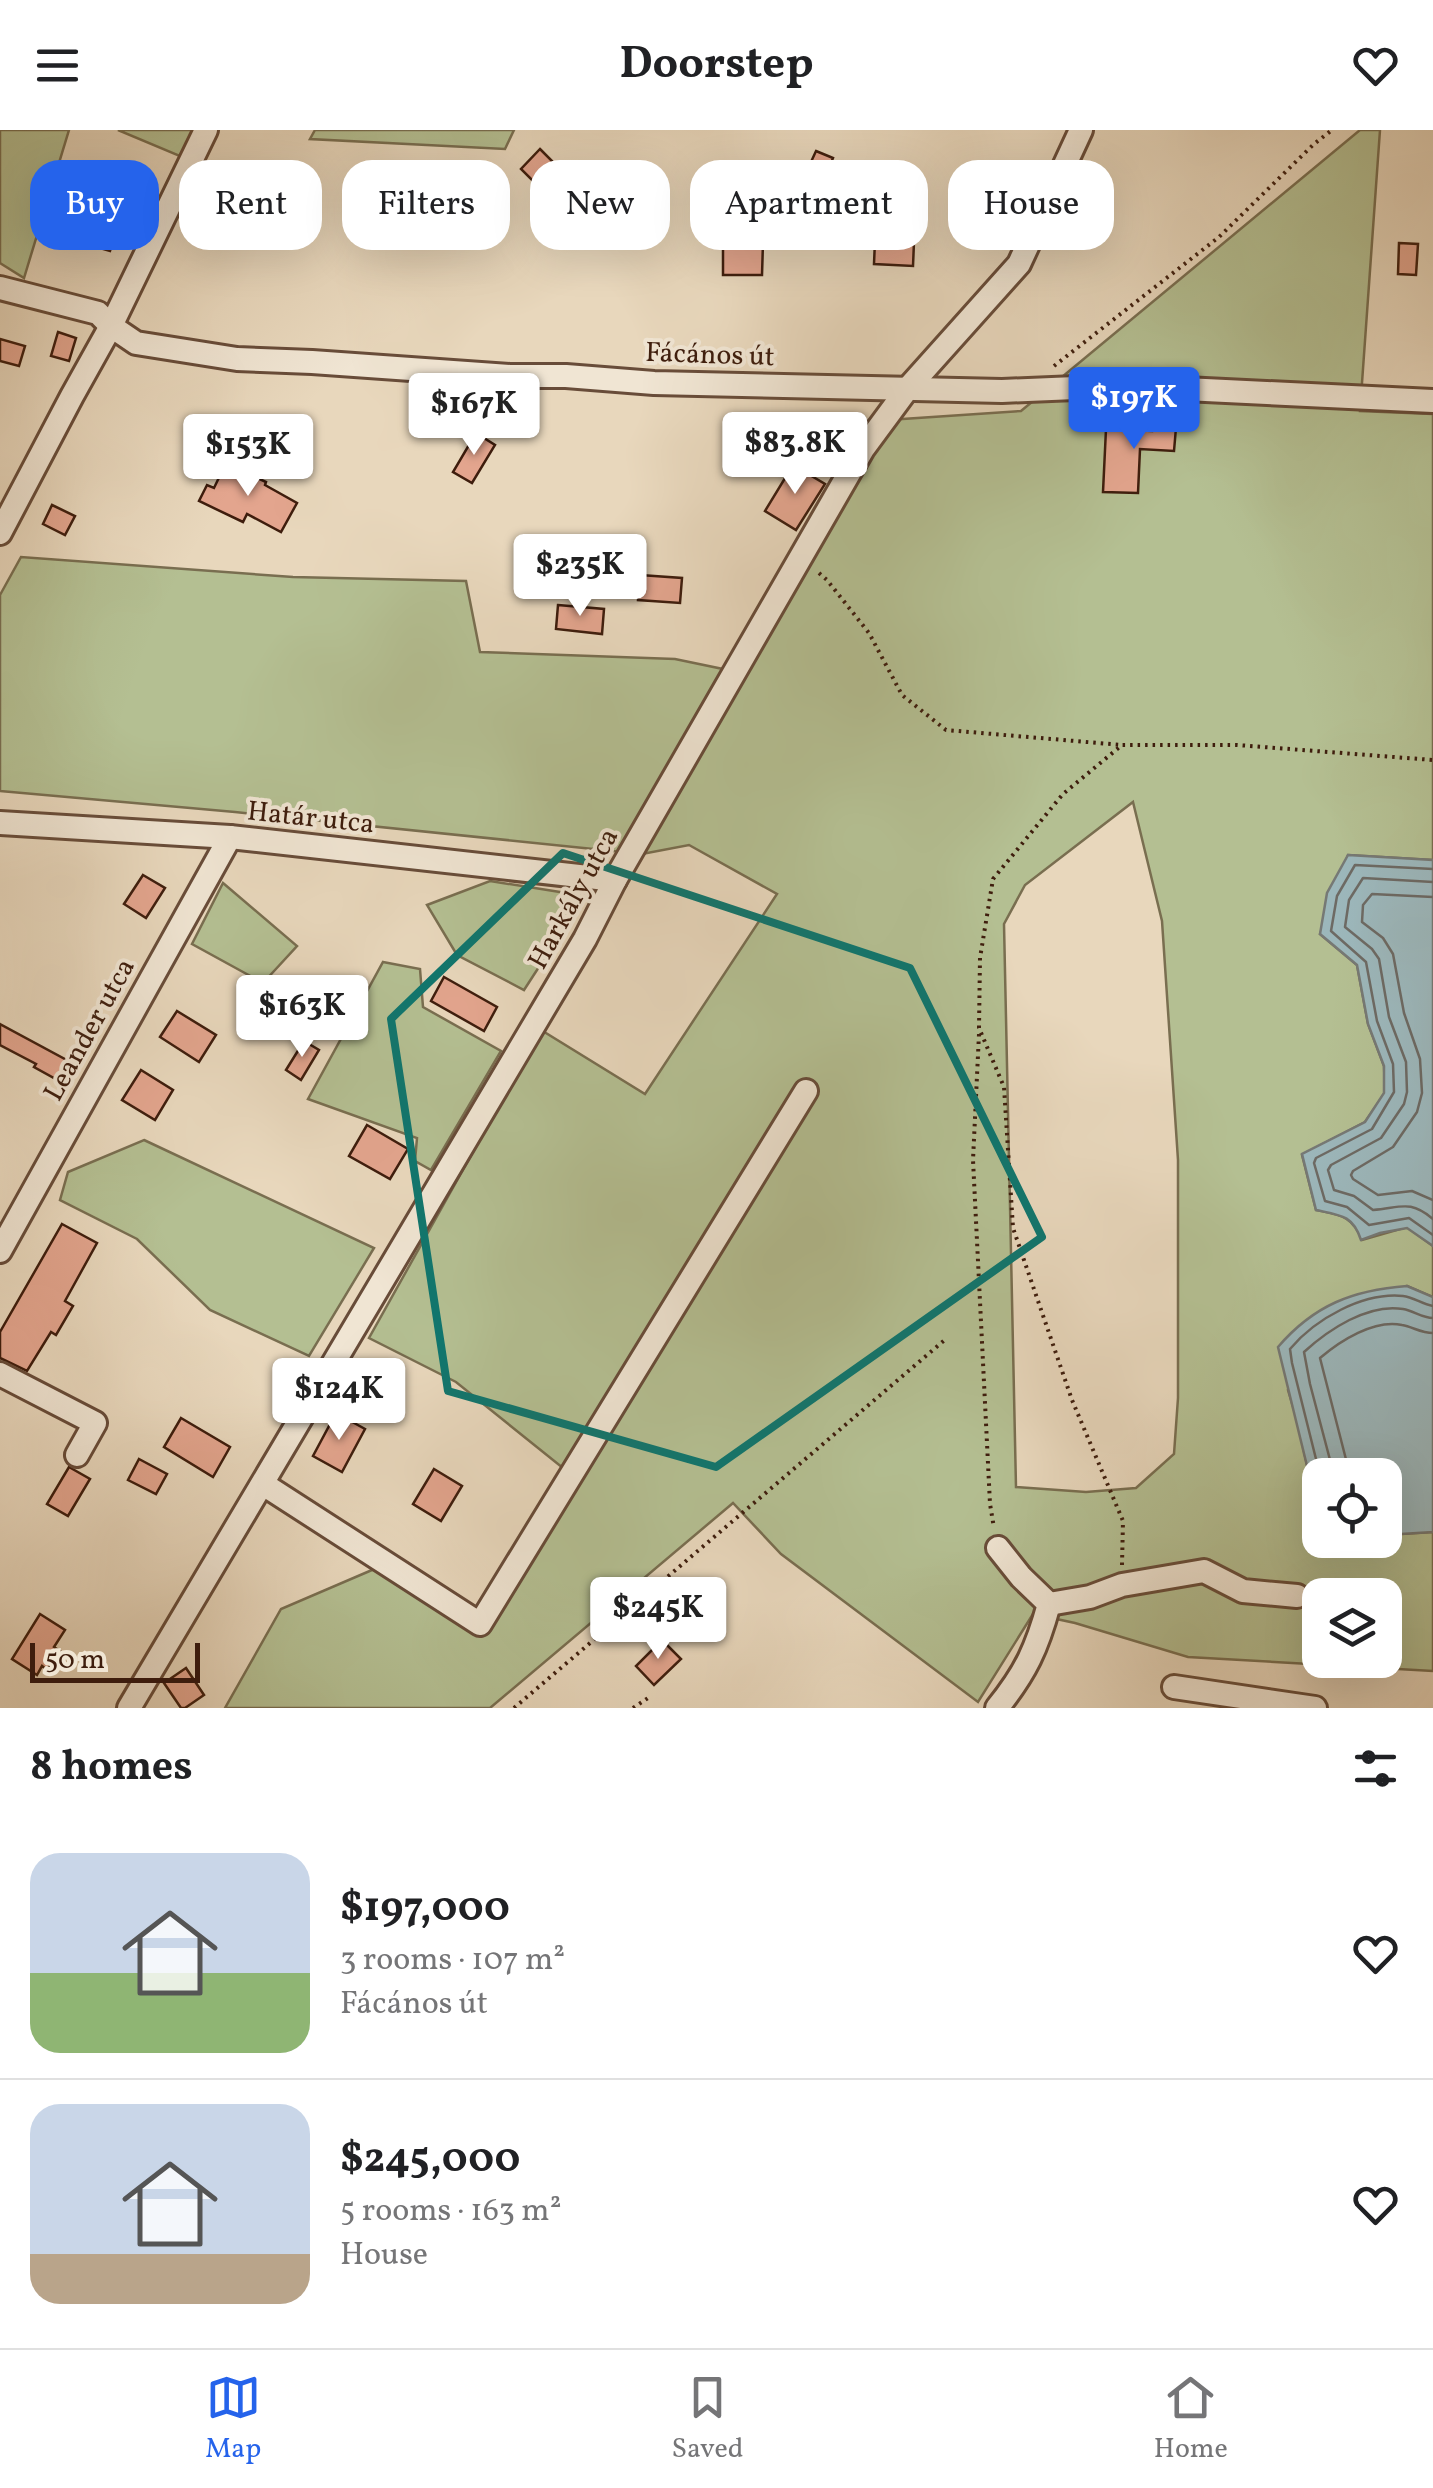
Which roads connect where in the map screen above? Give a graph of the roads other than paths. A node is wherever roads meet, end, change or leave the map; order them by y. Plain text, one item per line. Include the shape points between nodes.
1 (206, 130) edge
2 (1081, 130) edge
3 (0, 288) edge
4 (111, 326) junction
5 (908, 388) junction
6 (1433, 401) edge
7 (0, 533) edge
8 (0, 823) edge
9 (230, 837) junction
10 (614, 880) junction
11 (806, 1091) dead end
12 (2, 1243) edge
13 (0, 1374) edge
14 (76, 1454) dead end
15 (263, 1484) junction
16 (998, 1548) road end
17 (1298, 1596) dead end
18 (1050, 1604) junction
19 (1174, 1687) dead end
20 (129, 1708) edge
21 (997, 1708) edge
22 (1316, 1708) edge

1 - 4 street
2 - 5 street, Harkály utca via 1020,264
3 - 4 street, Fácános út via 98,313
4 - 5 street, Fácános út via 136,343 236,359 654,383
4 - 7 street
5 - 6 street, Fácános út via 1123,386
5 - 10 street, Harkály utca via 863,449
8 - 9 street, Határ utca
9 - 10 street, Határ utca
9 - 12 street, Leander utca
10 - 15 street, Harkály utca
11 - 15 street via 480,1624
13 - 14 street via 95,1423
15 - 20 street, Harkály utca
16 - 18 street
17 - 18 street via 1243,1591 1204,1571
18 - 21 street via 1025,1672
19 - 22 street

